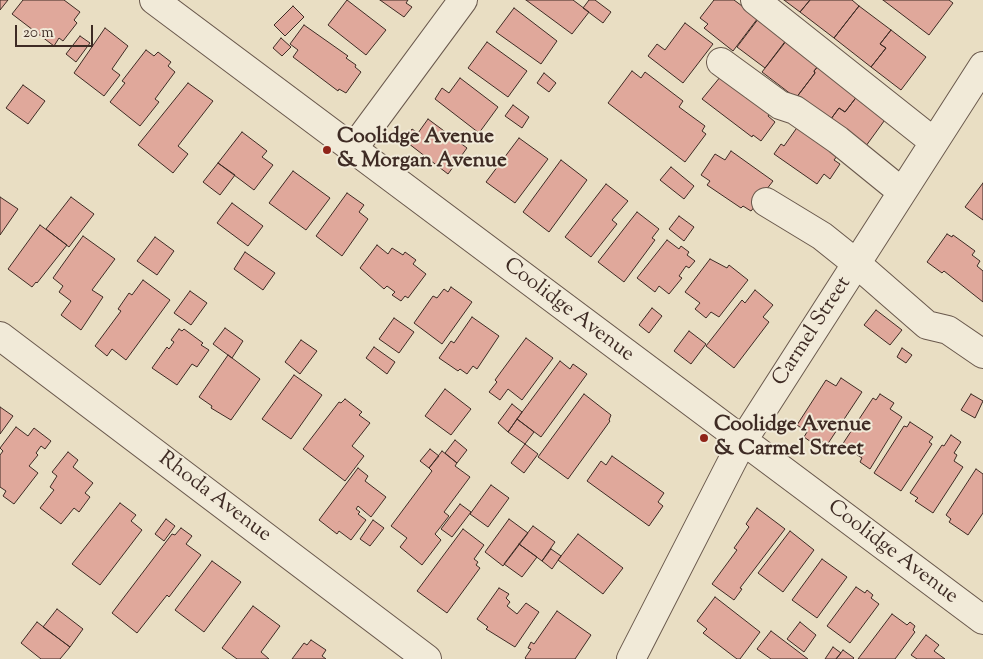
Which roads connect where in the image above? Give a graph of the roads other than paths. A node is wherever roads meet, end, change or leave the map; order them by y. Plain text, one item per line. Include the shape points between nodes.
1 (154, 0) edge
2 (463, 0) edge
3 (755, 0) edge
4 (721, 62) dead end
5 (983, 66) edge
6 (934, 142) junction
7 (353, 149) junction
8 (902, 192) junction
9 (766, 202) dead end
10 (857, 264) junction
11 (0, 336) edge
12 (983, 354) edge
13 (742, 442) junction
14 (983, 620) edge
15 (427, 659) edge
16 (631, 659) edge

1 - 7 street, Coolidge Avenue
2 - 7 street
3 - 6 street
4 - 8 street via 780,105 795,110 838,140
5 - 6 street, Carmel Street
6 - 8 street, Carmel Street
7 - 13 street, Coolidge Avenue
8 - 10 street, Carmel Street
9 - 10 street via 822,236
10 - 12 street via 926,325 948,330
10 - 13 street, Carmel Street
11 - 15 street, Rhoda Avenue
13 - 14 street, Coolidge Avenue
13 - 16 street, Carmel Street

